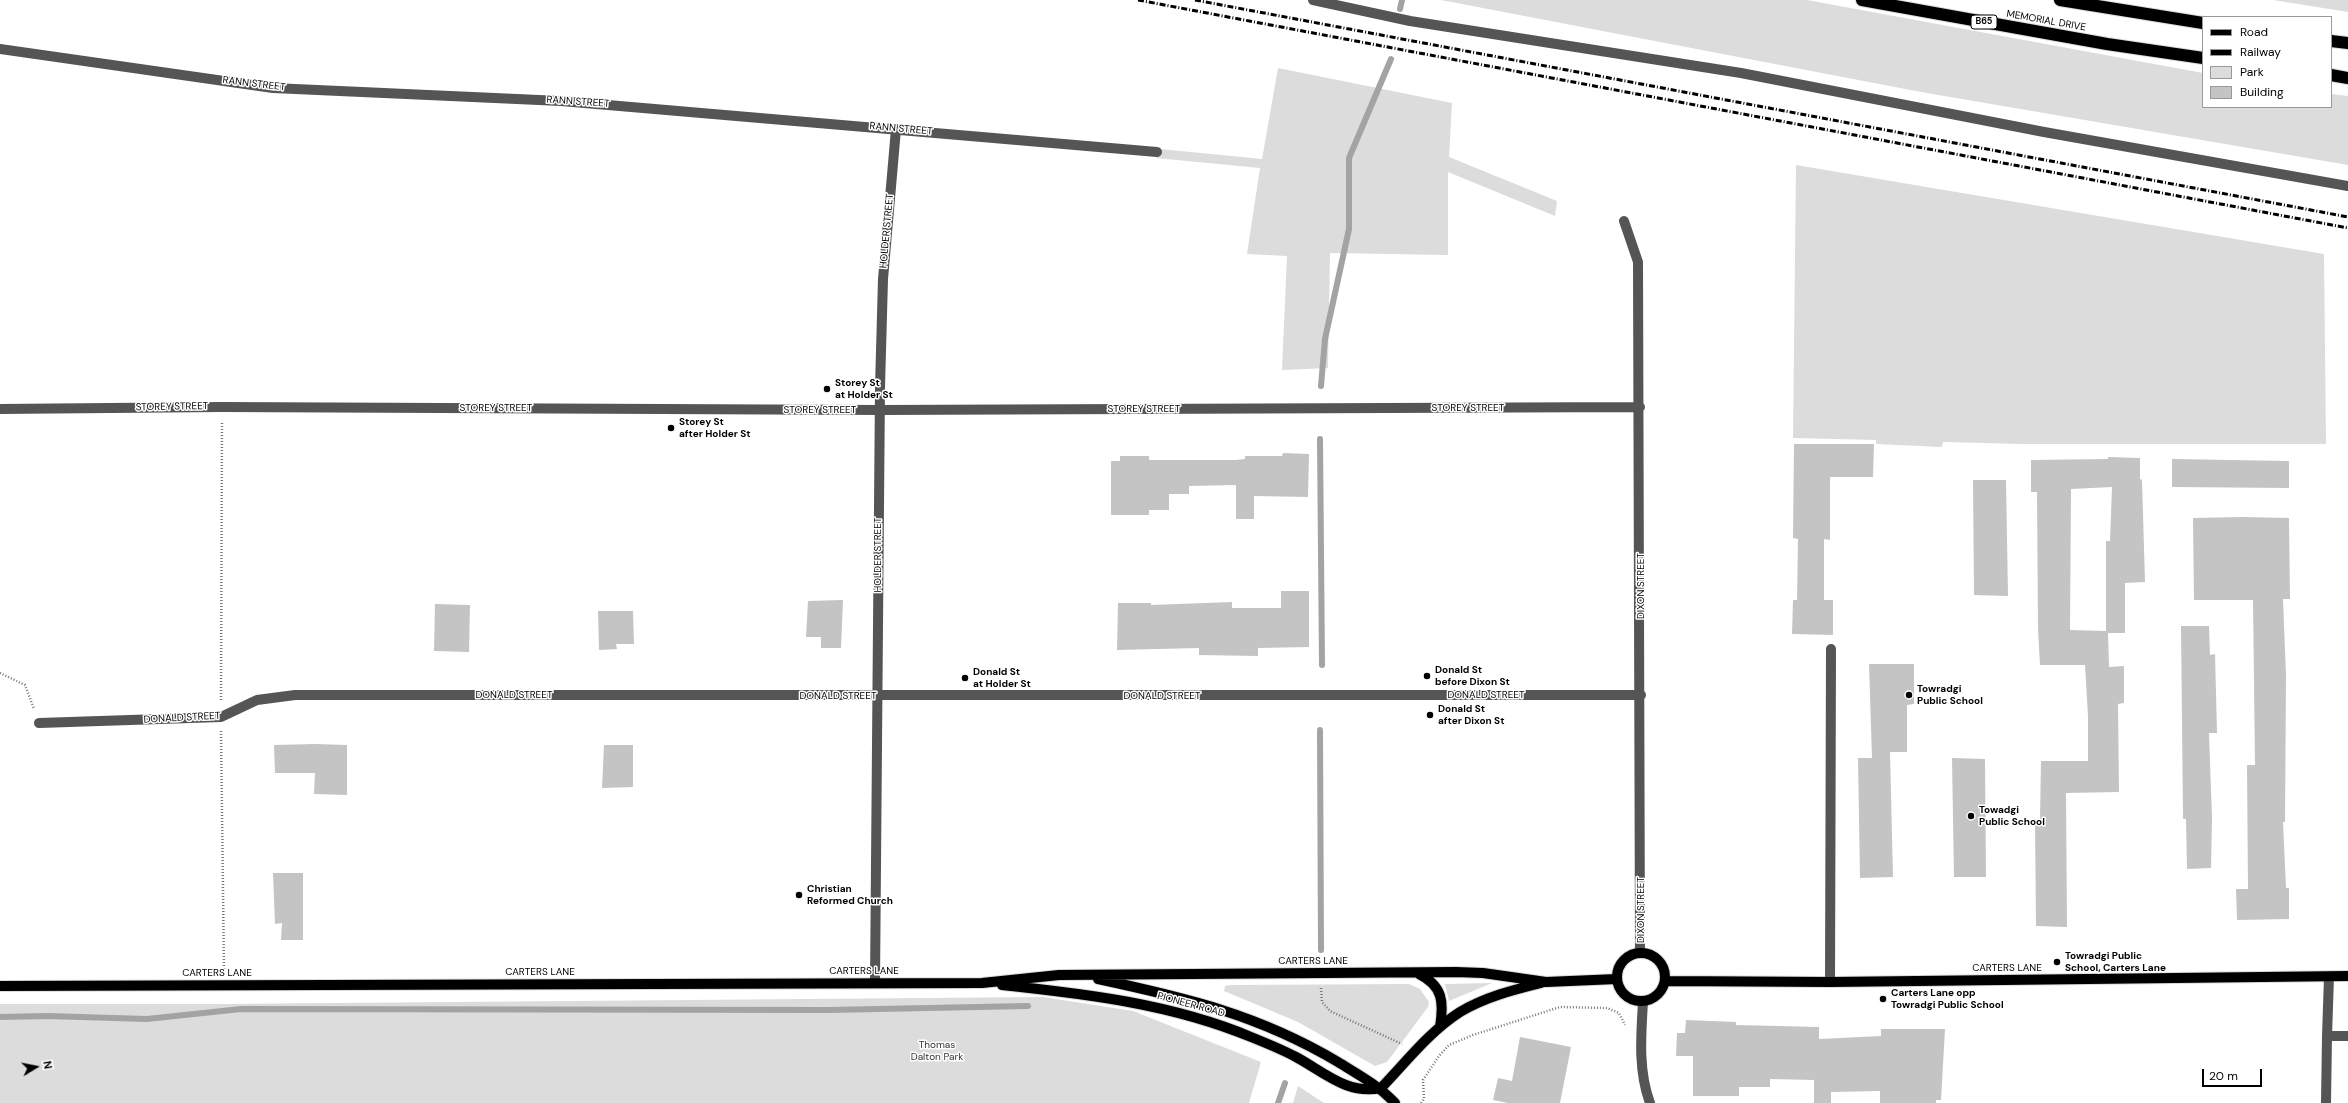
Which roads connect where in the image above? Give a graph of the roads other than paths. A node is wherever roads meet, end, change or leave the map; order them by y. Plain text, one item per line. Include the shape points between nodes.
1 (1313, 0) edge
2 (1862, 0) edge
3 (2060, 0) edge
4 (2202, 23) edge
5 (2332, 41) edge
6 (2348, 43) edge
7 (0, 49) edge
8 (2202, 58) edge
9 (2332, 76) edge
10 (2348, 78) edge
11 (896, 128) junction
12 (1156, 152) dead end
13 (2348, 186) edge
14 (1624, 221) dead end
15 (1640, 407) junction
16 (0, 410) edge
17 (880, 410) junction
18 (1831, 650) dead end
19 (1641, 695) junction
20 (877, 696) junction
21 (39, 723) road end
22 (1640, 953) junction
23 (1417, 973) junction
24 (1081, 975) junction
25 (2329, 976) junction
26 (2348, 976) edge
27 (1617, 979) junction
28 (1665, 981) junction
29 (875, 982) junction
30 (1546, 982) junction
31 (1830, 982) junction
32 (982, 983) junction
33 (0, 986) edge
34 (1159, 992) joint
35 (1643, 1002) junction
36 (1440, 1027) junction
37 (2327, 1036) junction
38 (2348, 1036) edge
39 (1381, 1088) junction
40 (1395, 1103) edge
41 (1650, 1103) edge
42 (2326, 1103) edge

1 - 13 street via 1410,21 1741,73 2044,132
2 - 8 highway, MEMORIAL DRIVE / B65 via 2107,44
3 - 4 highway
5 - 6 highway
7 - 11 street, RANN STREET via 272,88 561,101
9 - 10 highway
11 - 12 street, RANN STREET
11 - 17 street, HOLDER STREET via 883,279
14 - 15 street, DIXON STREET via 1638,262
15 - 17 street, STOREY STREET
15 - 19 street, DIXON STREET
16 - 17 street, STOREY STREET via 222,407
17 - 20 street, HOLDER STREET
18 - 31 street
19 - 20 street, DONALD STREET
19 - 22 street, DIXON STREET
20 - 21 street, DONALD STREET via 295,695 257,700 221,717
20 - 29 street, HOLDER STREET
22 - 27 main road via 1626,958 1621,964
22 - 28 main road via 1659,961 1665,974
23 - 24 main road, CARTERS LANE
23 - 30 main road, CARTERS LANE via 1483,973
23 - 36 main road via 1431,980 1439,993 1442,1014
24 - 32 main road, CARTERS LANE
24 - 34 main road, CARTERS LANE
25 - 26 main road, CARTERS LANE
25 - 31 main road, CARTERS LANE
25 - 37 street
27 - 30 main road, CARTERS LANE
27 - 35 main road via 1628,998
28 - 31 main road, CARTERS LANE
28 - 35 main road via 1658,995
29 - 32 main road, CARTERS LANE
29 - 33 main road, CARTERS LANE
30 - 36 main road, CARTERS LANE via 1486,999 1460,1012
32 - 39 main road, PIONEER ROAD via 1114,998 1163,1009 1251,1037 1295,1056 1348,1087 1361,1090
34 - 39 main road, PIONEER ROAD via 1214,1007 1286,1033
35 - 41 street via 1642,1069 1644,1089
36 - 39 main road, CARTERS LANE
37 - 38 street
37 - 42 street
39 - 40 main road, PIONEER ROAD

